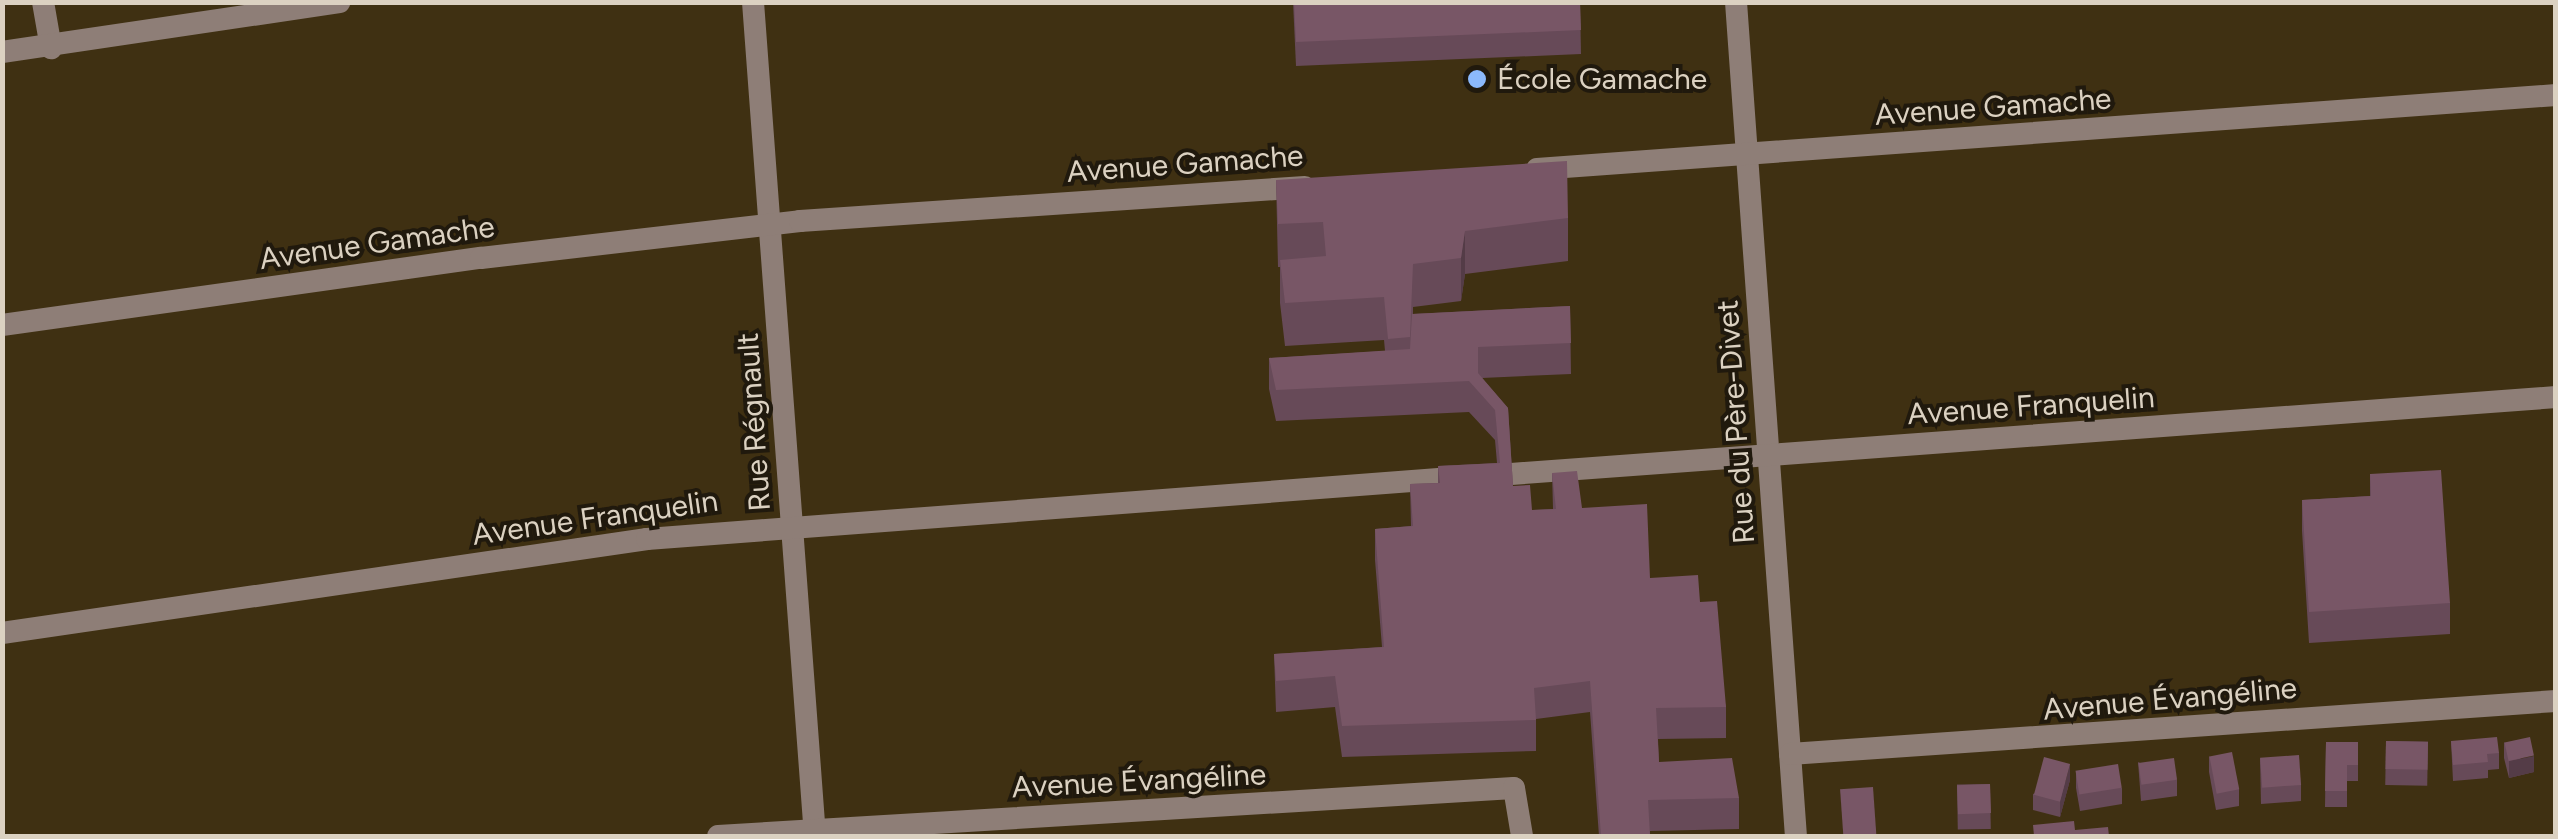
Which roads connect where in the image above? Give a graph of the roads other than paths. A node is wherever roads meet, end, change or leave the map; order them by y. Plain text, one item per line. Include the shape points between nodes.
1 (43, 2) edge
2 (338, 2) edge
3 (753, 2) edge
4 (1736, 2) edge
5 (51, 48) junction
6 (2, 52) edge
7 (2556, 95) edge
8 (1747, 156) junction
9 (1512, 171) edge
10 (1339, 184) edge
11 (769, 225) junction
12 (2, 325) edge
13 (2556, 398) edge
14 (1769, 455) junction
15 (792, 524) junction
16 (2, 633) edge
17 (2556, 701) edge
18 (1790, 754) junction
19 (815, 833) edge
20 (718, 836) edge
21 (1522, 836) edge
22 (1796, 836) edge

1 - 5 street
2 - 5 street
3 - 11 street, Rue Régnault
4 - 8 street, Rue du Père-Divet
5 - 6 street
7 - 8 street, Avenue Gamache
8 - 9 street, Avenue Gamache
8 - 14 street, Rue du Père-Divet
10 - 11 street, Avenue Gamache
11 - 12 street, Avenue Gamache
11 - 15 street, Rue Régnault
13 - 14 street, Avenue Franquelin
14 - 15 street, Avenue Franquelin
14 - 18 street, Rue du Père-Divet
15 - 16 street, Avenue Franquelin via 646,539
15 - 19 street, Rue Régnault
17 - 18 street, Avenue Évangéline
18 - 22 street, Rue du Père-Divet
19 - 20 street, Avenue Évangéline
19 - 21 street, Avenue Évangéline via 1514,788

